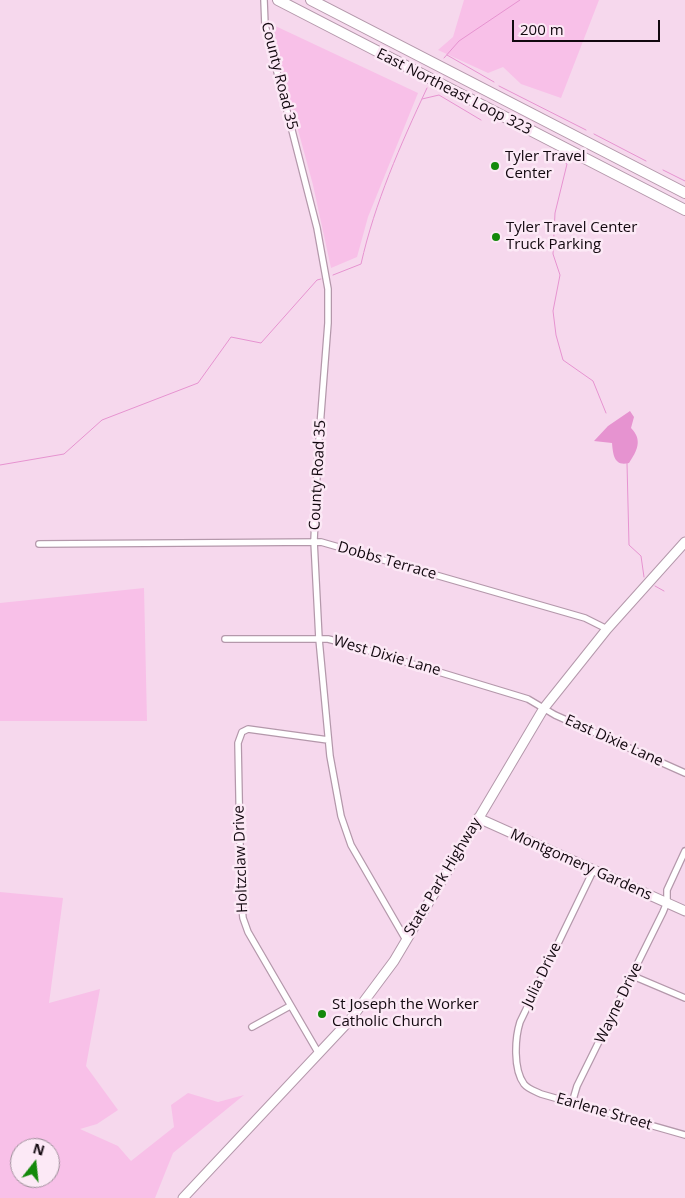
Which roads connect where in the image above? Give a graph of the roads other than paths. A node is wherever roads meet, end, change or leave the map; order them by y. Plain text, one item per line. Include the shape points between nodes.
1 (264, 0) edge
2 (278, 0) edge
3 (311, 0) edge
4 (552, 125) junction
5 (544, 138) junction
6 (652, 177) junction
7 (645, 190) junction
8 (685, 193) edge
9 (685, 210) edge
10 (314, 541) junction
11 (685, 542) edge
12 (39, 544) dead end
13 (608, 629) junction
14 (225, 639) dead end
15 (319, 640) junction
16 (544, 708) junction
17 (328, 740) junction
18 (685, 773) edge
19 (478, 818) junction
20 (685, 850) edge
21 (593, 871) junction
22 (667, 902) junction
23 (685, 911) edge
24 (406, 940) junction
25 (633, 976) junction
26 (685, 998) edge
27 (290, 1006) junction
28 (252, 1027) dead end
29 (319, 1054) junction
30 (524, 1084) joint
31 (572, 1103) junction
32 (685, 1135) edge
33 (183, 1198) edge

1 - 10 street, County Road 35 via 265,25 317,228 328,289
2 - 5 highway, East Northeast Loop 323
3 - 4 highway, East Northeast Loop 323
4 - 5 highway
4 - 6 highway, East Northeast Loop 323
5 - 7 highway, East Northeast Loop 323
6 - 7 highway
6 - 8 highway, East Northeast Loop 323
7 - 9 highway, East Northeast Loop 323
10 - 12 street, Dobbs Terrace
10 - 13 street, Dobbs Terrace via 586,618
10 - 15 street, County Road 35
11 - 13 main road, State Park Highway
13 - 16 main road, State Park Highway
14 - 15 street, West Dixie Lane
15 - 16 street, West Dixie Lane via 335,640 466,679 528,699
15 - 17 street, County Road 35
16 - 18 street, East Dixie Lane
16 - 19 main road, State Park Highway
17 - 24 street, County Road 35 via 347,835
17 - 27 street, Holtzclaw Drive via 248,729 242,732 238,744 242,912 248,932
19 - 21 main road, Montgomery Gardens
19 - 24 main road, State Park Highway
20 - 22 street, Wayne Drive via 667,890
21 - 22 main road, Montgomery Gardens
21 - 30 street, Julia Drive via 520,1022 517,1042 519,1070
22 - 23 main road, Montgomery Gardens
22 - 25 street, Wayne Drive
24 - 29 main road, State Park Highway via 370,995
25 - 26 street
25 - 31 street, Wayne Drive via 577,1086
27 - 28 street
27 - 29 street, Holtzclaw Drive
29 - 33 main road, State Park Highway
30 - 31 street, Earlene Street via 536,1092
31 - 32 street, Earlene Street

